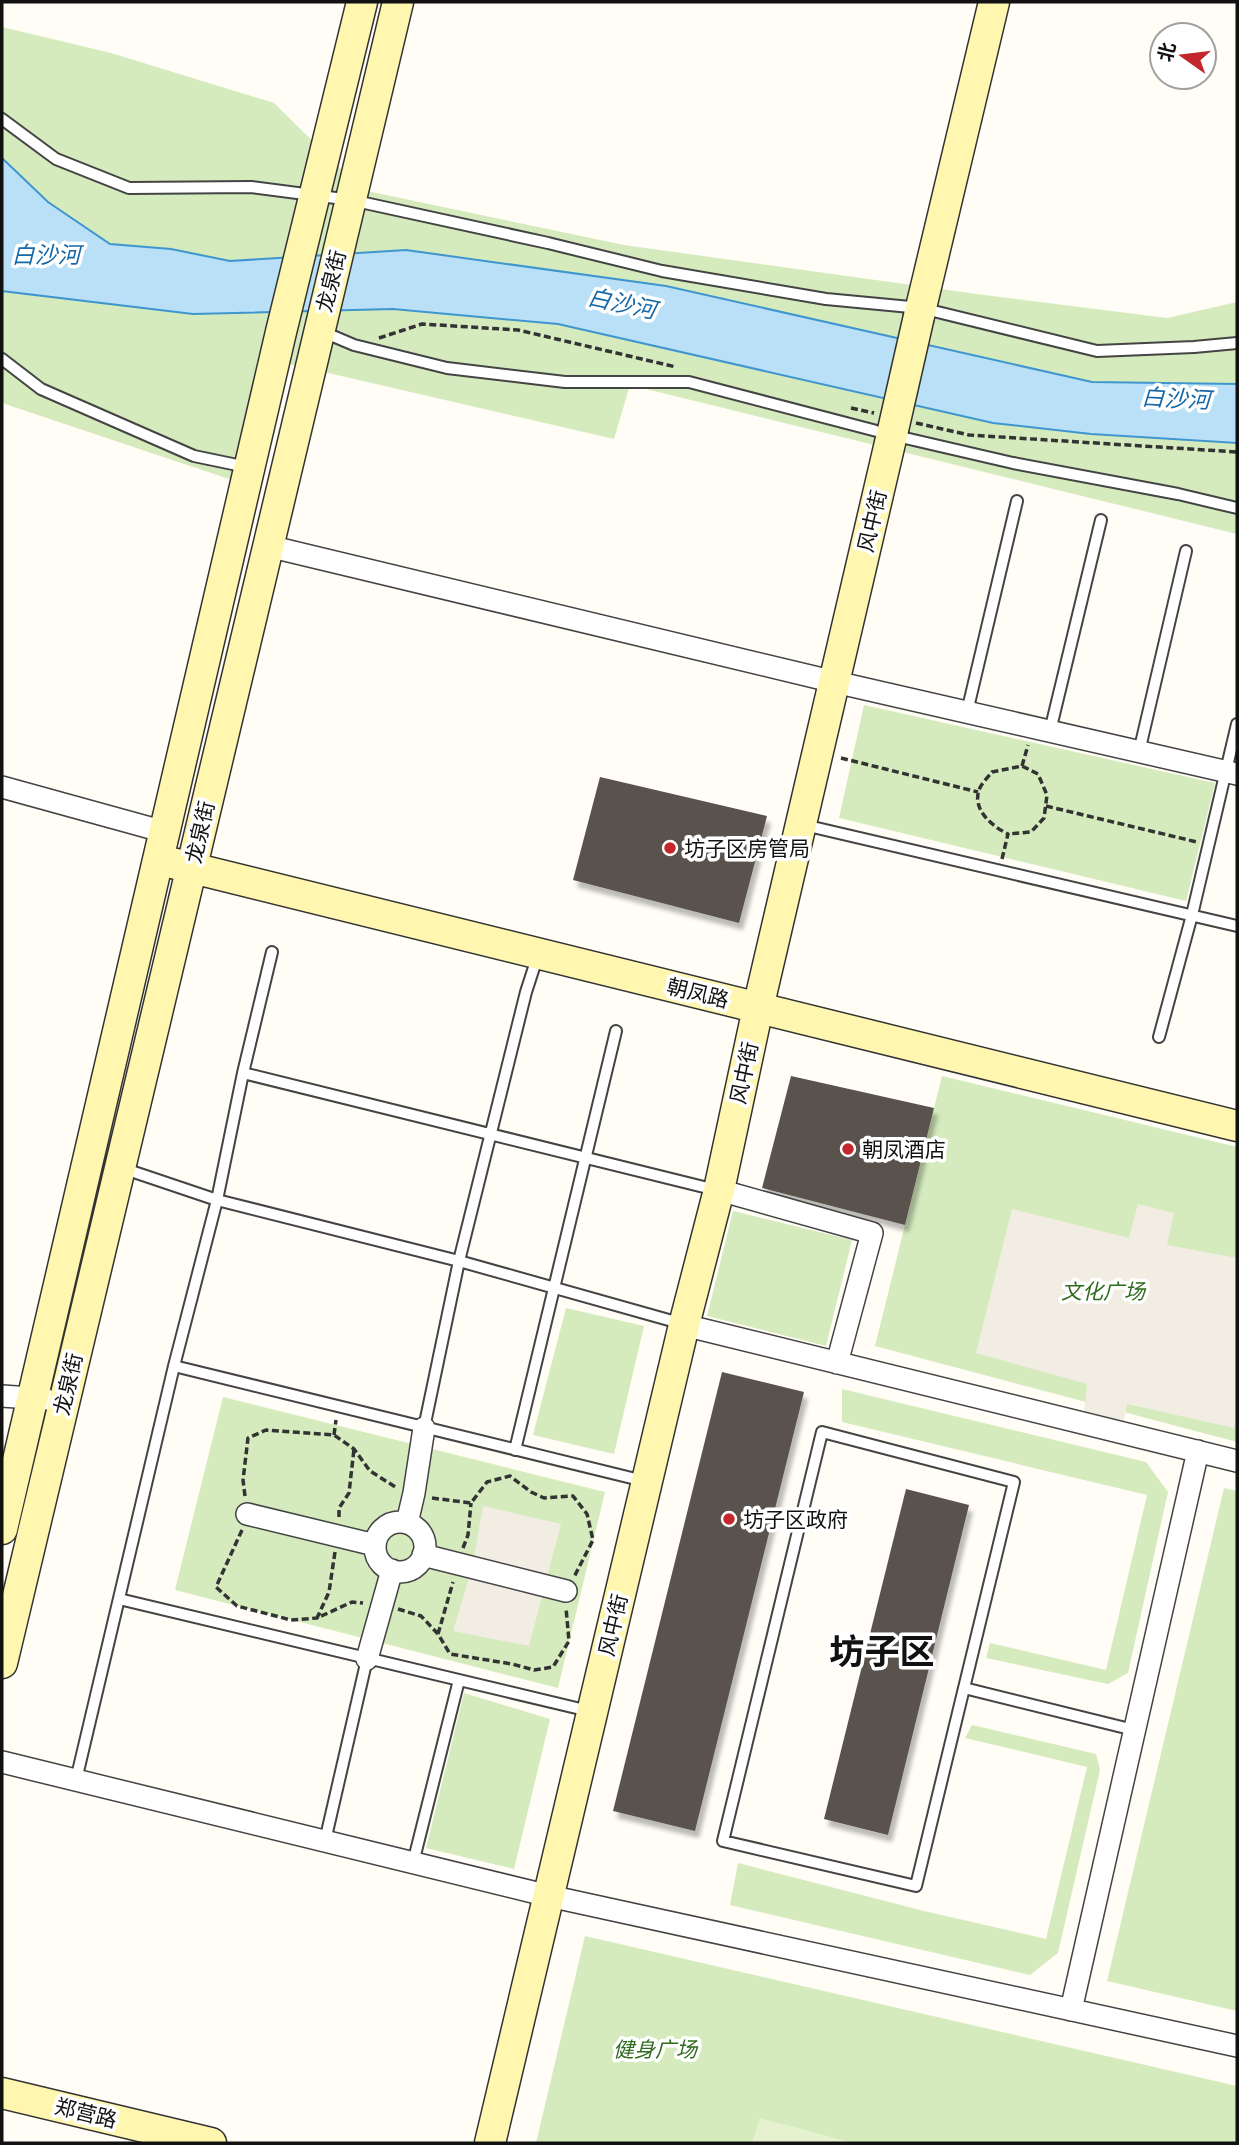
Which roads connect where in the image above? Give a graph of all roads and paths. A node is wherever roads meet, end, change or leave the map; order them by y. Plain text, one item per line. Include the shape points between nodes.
1 (362, 2) edge
2 (398, 2) edge
3 (994, 2) edge
4 (2, 119) edge
5 (316, 196) junction
6 (349, 211) junction
7 (920, 312) junction
8 (319, 328) junction
9 (1237, 342) edge
10 (354, 345) junction
11 (2, 359) edge
12 (679, 368) dead end
13 (840, 405) dead end
14 (893, 425) junction
15 (1237, 452) edge
16 (250, 468) junction
17 (1017, 501) dead end
18 (1237, 509) edge
19 (1101, 520) dead end
20 (268, 546) junction
21 (1186, 551) dead end
22 (835, 682) junction
23 (967, 712) junction
24 (1237, 724) edge
25 (1050, 731) junction
26 (818, 752) junction
27 (1139, 752) junction
28 (1232, 773) edge
29 (2, 787) edge
30 (978, 792) junction
31 (1046, 806) junction
32 (801, 824) junction
33 (1008, 834) junction
34 (1200, 843) dead end
35 (161, 846) junction
36 (191, 868) junction
37 (1000, 872) junction
38 (1192, 915) junction
39 (1237, 926) edge
40 (272, 952) dead end
41 (538, 954) junction
42 (758, 1008) junction
43 (616, 1031) dead end
44 (1159, 1037) dead end
45 (243, 1073) junction
46 (1237, 1126) edge
47 (490, 1135) junction
48 (585, 1158) junction
49 (120, 1167) junction
50 (719, 1190) junction
51 (217, 1200) junction
52 (459, 1261) junction
53 (554, 1288) junction
54 (684, 1325) junction
55 (837, 1363) junction
56 (174, 1366) junction
57 (2, 1396) edge
58 (32, 1399) junction
59 (64, 1400) junction
60 (424, 1428) junction
61 (515, 1450) junction
62 (1198, 1451) junction
63 (1237, 1461) edge
64 (647, 1482) junction
65 (247, 1514) dead end
66 (407, 1523) junction
67 (2, 1529) edge
68 (375, 1545) junction
69 (423, 1555) junction
70 (392, 1570) junction
71 (566, 1591) dead end
72 (119, 1599) junction
73 (367, 1658) junction
74 (2, 1662) edge
75 (459, 1680) junction
76 (964, 1688) junction
77 (593, 1712) junction
78 (1134, 1730) junction
79 (2, 1762) edge
80 (76, 1780) junction
81 (324, 1841) junction
82 (414, 1863) junction
83 (550, 1896) junction
84 (1071, 2010) junction
85 (1237, 2046) edge
86 (2, 2093) edge
87 (211, 2143) edge
88 (490, 2143) edge

1 - 5 street, 龙泉街
2 - 6 street, 龙泉街
3 - 7 street, 风中街
4 - 5 lane via 56,159 130,188 251,187
5 - 6 lane
5 - 16 street, 龙泉街
6 - 7 lane via 548,243 662,271
6 - 8 street, 龙泉街
7 - 9 lane via 1097,351
7 - 14 street, 风中街, bridge
8 - 10 lane
8 - 20 street, 龙泉街
10 - 12 path via 422,324 518,330
10 - 14 lane via 447,368 565,382 689,382
11 - 16 lane via 40,389 194,456
13 - 14 path
14 - 15 path via 969,435
14 - 18 lane via 1013,463
14 - 22 street, 风中街
16 - 35 street, 龙泉街
17 - 23 lane
19 - 25 lane
20 - 22 street
20 - 36 street, 龙泉街
21 - 27 lane
22 - 23 street
22 - 26 street, 风中街
23 - 25 street
24 - 28 lane
25 - 27 street
26 - 30 path
26 - 32 street, 风中街
27 - 28 street
28 - 38 lane
29 - 35 street
30 - 31 path via 992,772 1022,766 1038,774 1047,794
30 - 33 path via 979,807 994,828
31 - 33 path via 1044,818 1031,832
31 - 34 path
32 - 37 lane
32 - 42 street, 风中街
33 - 37 path
35 - 36 street, 朝凤路
35 - 58 street, 龙泉街
36 - 41 street, 朝凤路
36 - 49 street, 龙泉街
37 - 38 lane
38 - 39 lane
38 - 44 lane
40 - 45 lane
41 - 42 street, 朝凤路
41 - 47 lane
42 - 46 street, 朝凤路
42 - 50 street, 风中街
43 - 48 lane
45 - 47 lane
45 - 51 lane
47 - 48 lane
47 - 52 lane
48 - 50 lane
48 - 53 lane
49 - 51 lane
49 - 59 street, 龙泉街
50 - 54 street, 风中街
50 - 55 street via 872,1233
51 - 52 lane
51 - 56 lane
52 - 53 lane
52 - 60 lane
53 - 54 lane
53 - 61 lane
54 - 55 street
54 - 64 street, 风中街
55 - 62 street
56 - 60 lane
56 - 72 lane
57 - 58 street
58 - 59 street
58 - 67 street, 龙泉街
59 - 74 street, 龙泉街
60 - 61 lane
60 - 66 street
61 - 64 lane
62 - 63 street
62 - 78 street
64 - 77 street, 风中街
65 - 68 street
66 - 68 street via 386,1527
66 - 69 street via 423,1539
68 - 70 street via 379,1561
69 - 70 street via 414,1567
69 - 71 street
70 - 73 street
72 - 73 lane
72 - 80 lane
73 - 75 lane
73 - 81 lane
75 - 77 lane
75 - 82 lane
76 - 76 lane via 1014,1482 822,1432 723,1841 916,1886
76 - 78 lane
77 - 83 street, 风中街
78 - 84 street
79 - 80 street
80 - 81 street
81 - 82 street
82 - 83 street
83 - 84 street
83 - 88 street, 风中街
84 - 85 street
86 - 87 street, 郑营路

